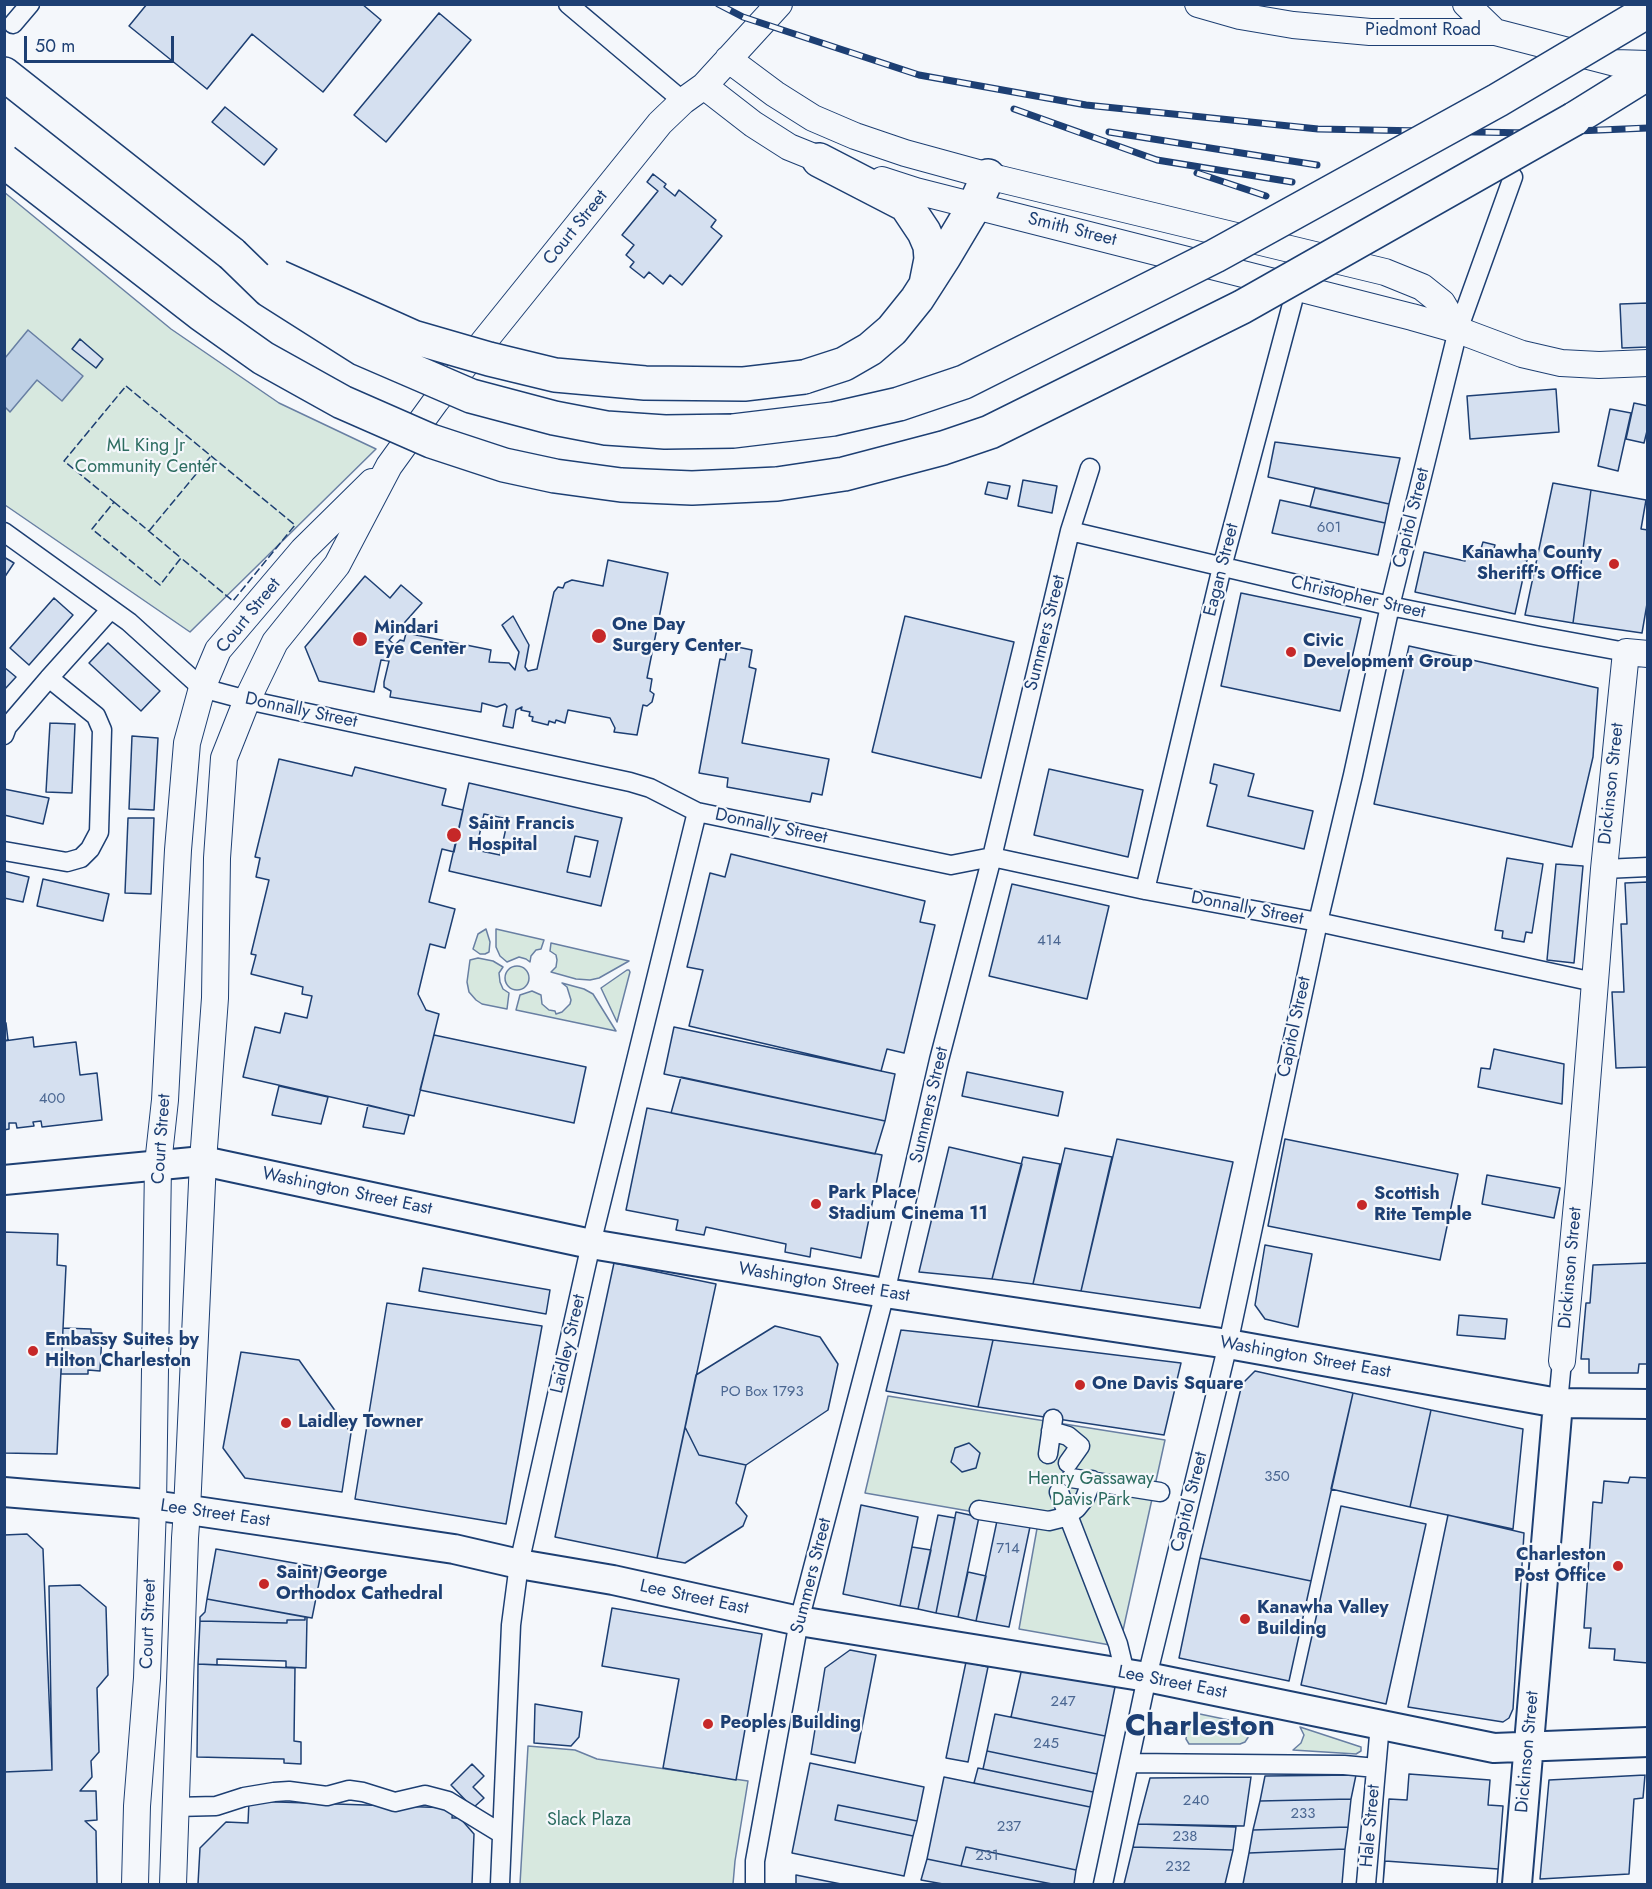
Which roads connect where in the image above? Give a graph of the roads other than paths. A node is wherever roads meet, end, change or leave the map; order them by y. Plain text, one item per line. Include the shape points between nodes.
1 (30, 4) edge
2 (568, 4) edge
3 (779, 4) edge
4 (1198, 4) edge
5 (1466, 4) edge
6 (1626, 4) edge
7 (1647, 11) edge
8 (14, 24) dead end
9 (1495, 32) junction
10 (729, 59) junction
11 (1647, 64) edge
12 (1647, 73) edge
13 (4, 74) edge
14 (1647, 92) edge
15 (693, 94) junction
16 (1498, 100) junction
17 (1574, 119) junction
18 (819, 160) junction
19 (4, 161) edge
20 (1513, 177) dead end
21 (982, 191) junction
22 (1307, 253) junction
23 (232, 254) junction
24 (926, 286) junction
25 (1296, 287) junction
26 (1458, 330) junction
27 (1647, 363) edge
28 (389, 466) junction
29 (1090, 468) dead end
30 (1070, 531) junction
31 (4, 532) edge
32 (1222, 567) junction
33 (1390, 606) junction
34 (111, 609) junction
35 (1637, 653) edge
36 (49, 678) junction
37 (202, 688) junction
38 (247, 700) junction
39 (4, 735) edge
40 (697, 812) junction
41 (4, 851) edge
42 (992, 857) junction
43 (1647, 867) edge
44 (1604, 869) junction
45 (1145, 890) junction
46 (1318, 922) junction
47 (1594, 982) junction
48 (203, 1161) junction
49 (158, 1164) junction
50 (4, 1180) edge
51 (591, 1245) junction
52 (885, 1293) junction
53 (1228, 1344) junction
54 (1562, 1361) joint
55 (1558, 1403) junction
56 (1647, 1404) edge
57 (1048, 1454) dead end
58 (1066, 1478) junction
59 (1092, 1480) junction
60 (4, 1492) edge
61 (1160, 1492) dead end
62 (153, 1506) junction
63 (187, 1510) junction
64 (979, 1510) dead end
65 (1068, 1515) junction
66 (519, 1564) junction
67 (799, 1621) junction
68 (1136, 1675) junction
69 (1380, 1724) junction
70 (1647, 1742) edge
71 (1528, 1747) junction
72 (1129, 1763) junction
73 (1376, 1768) junction
74 (175, 1807) junction
75 (502, 1833) junction
76 (135, 1884) edge
77 (173, 1884) edge
78 (500, 1884) edge
79 (755, 1884) edge
80 (1103, 1884) edge
81 (1366, 1884) edge
82 (1517, 1884) edge

1 - 8 street
2 - 15 street
3 - 10 street, Court Street
4 - 9 street, Piedmont Road via 1240,16 1370,32
5 - 9 street
6 - 16 highway, bridge via 1550,54
7 - 16 highway, bridge
9 - 11 street, Piedmont Road via 1616,63
10 - 15 street, Court Street
10 - 21 street, Smith Street via 813,118 905,153
12 - 17 highway
13 - 23 highway
14 - 17 highway
15 - 18 street, Smith Street
15 - 28 street, Court Street via 660,123 436,401
16 - 23 highway, bridge via 1215,256 964,382 899,404 844,416 733,431 606,428 471,396 362,349 269,290
17 - 19 highway, bridge via 1242,307 990,432 844,474 777,484 692,488 621,485 504,465 431,441 342,402 263,358 201,314
18 - 21 street, Smith Street via 916,191
18 - 24 highway via 906,206 930,246
20 - 26 street, Capitol Street
21 - 22 street, Smith Street
21 - 24 highway
21 - 25 street, Smith Street
22 - 25 street, Eagan Street
22 - 26 street, Smith Street via 1385,272 1422,287 1442,303
23 - 24 highway, bridge via 413,337 555,375 645,383 744,384 804,377 844,364 892,330
25 - 26 street, Smith Street
25 - 32 street, Eagan Street
26 - 27 street, Smith Street via 1522,354 1561,363
26 - 33 street, Capitol Street
28 - 37 street, Court Street via 303,550 218,650
28 - 38 street, Court Street via 337,565 275,642
29 - 30 street, Summers Street
30 - 32 street, Christopher Street
30 - 42 street, Summers Street
31 - 34 street, Donnally Street
32 - 33 street, Christopher Street
32 - 45 street, Eagan Street
33 - 35 street, Christopher Street
33 - 46 street, Capitol Street
34 - 36 street
34 - 37 street, Donnally Street
35 - 44 street, Dickinson Street
36 - 39 street
36 - 41 street via 96,716 102,730 99,832 81,858 67,862
37 - 38 street, Donnally Street
37 - 49 street, Court Street via 187,743
38 - 40 street, Donnally Street via 630,782
38 - 48 street, Court Street via 224,758 217,858 215,998
40 - 42 street, Donnally Street via 951,865
40 - 51 street, Laidley Street
42 - 45 street, Donnally Street
42 - 52 street, Summers Street via 939,1060
43 - 44 street
44 - 47 street, Dickinson Street
45 - 46 street, Donnally Street
46 - 47 street, Donnally Street
46 - 53 street, Capitol Street
47 - 54 street, Dickinson Street
48 - 49 main road, Washington Street East
48 - 51 main road, Washington Street East
48 - 63 street, Court Street
49 - 50 main road, Washington Street East
49 - 62 street, Court Street
51 - 52 main road, Washington Street East
51 - 66 street, Laidley Street
52 - 53 main road, Washington Street East
52 - 67 street, Summers Street
53 - 55 main road, Washington Street East
53 - 68 street, Capitol Street
54 - 55 street, Dickinson Street
55 - 56 main road, Washington Street East
55 - 71 main road, Dickinson Street
57 - 58 street via 1052,1425 1080,1446
58 - 59 street
58 - 65 street
59 - 61 street
59 - 65 street via 1085,1498
60 - 62 main road, Lee Street East
62 - 63 main road, Lee Street East
62 - 76 street, Court Street
63 - 66 main road, Lee Street East via 454,1549
63 - 74 street, Court Street
64 - 65 street via 1049,1521
65 - 68 street via 1118,1644
66 - 67 main road, Lee Street East via 613,1580
66 - 75 street, Laidley Street via 511,1625
67 - 68 main road, Lee Street East
67 - 79 street, Summers Street via 755,1861
68 - 69 main road, Lee Street East
68 - 72 street, Capitol Street
69 - 71 main road, Lee Street East via 1494,1748
69 - 73 street
70 - 71 main road, Lee Street East
71 - 82 main road, Dickinson Street
72 - 73 street
72 - 80 street, Capitol Street
73 - 81 street, Hale Street
74 - 75 street via 216,1806 274,1791 327,1796 349,1790 395,1802 425,1795 448,1801
74 - 77 street, Court Street
75 - 78 street, Laidley Street

